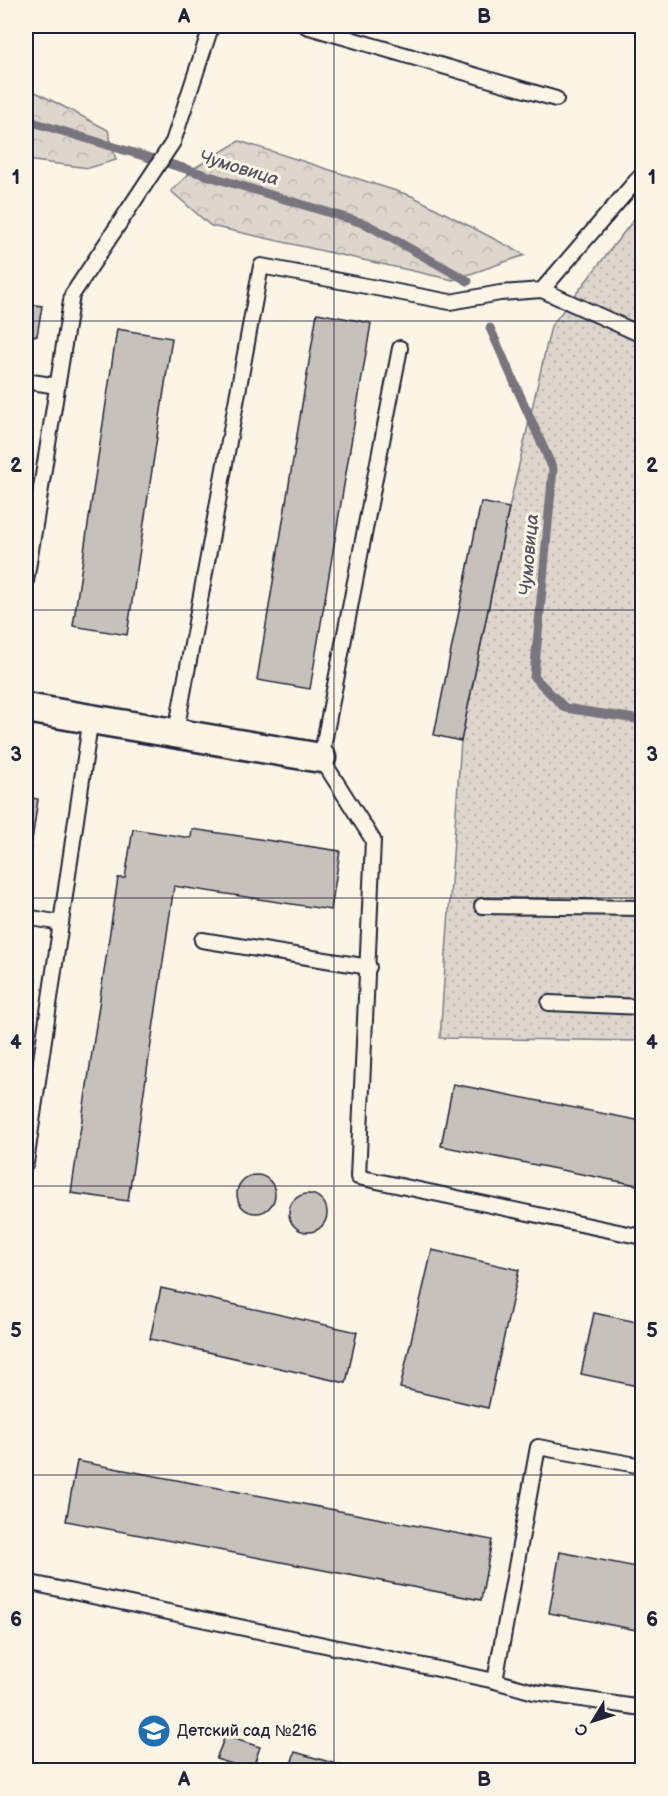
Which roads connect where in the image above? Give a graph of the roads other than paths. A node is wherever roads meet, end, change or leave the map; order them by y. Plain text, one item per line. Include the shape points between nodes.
1 (213, 26) edge
2 (306, 26) edge
3 (556, 99) dead end
4 (642, 174) edge
5 (542, 290) junction
6 (642, 335) edge
7 (400, 348) dead end
8 (26, 381) edge
9 (57, 386) junction
10 (26, 581) edge
11 (26, 708) edge
12 (91, 717) junction
13 (176, 732) junction
14 (321, 758) junction
15 (482, 906) dead end
16 (642, 908) edge
17 (26, 917) edge
18 (61, 923) junction
19 (202, 940) dead end
20 (369, 967) junction
21 (549, 1003) dead end
22 (642, 1007) edge
23 (26, 1163) edge
24 (642, 1237) edge
25 (642, 1466) edge
26 (26, 1582) edge
27 (495, 1681) junction
28 (642, 1708) edge

1 - 9 lane via 173,142 72,295
2 - 3 lane
4 - 5 lane
5 - 6 lane
5 - 13 lane via 500,292 450,302 261,266
7 - 14 lane
8 - 9 lane
9 - 10 lane
11 - 12 street
12 - 13 street
12 - 18 lane
13 - 14 street
14 - 20 lane via 374,840
15 - 16 lane
17 - 18 lane
18 - 23 lane
19 - 20 lane
20 - 24 lane via 358,1177
21 - 22 lane
25 - 27 lane via 538,1447
26 - 27 lane
27 - 28 lane via 534,1692

